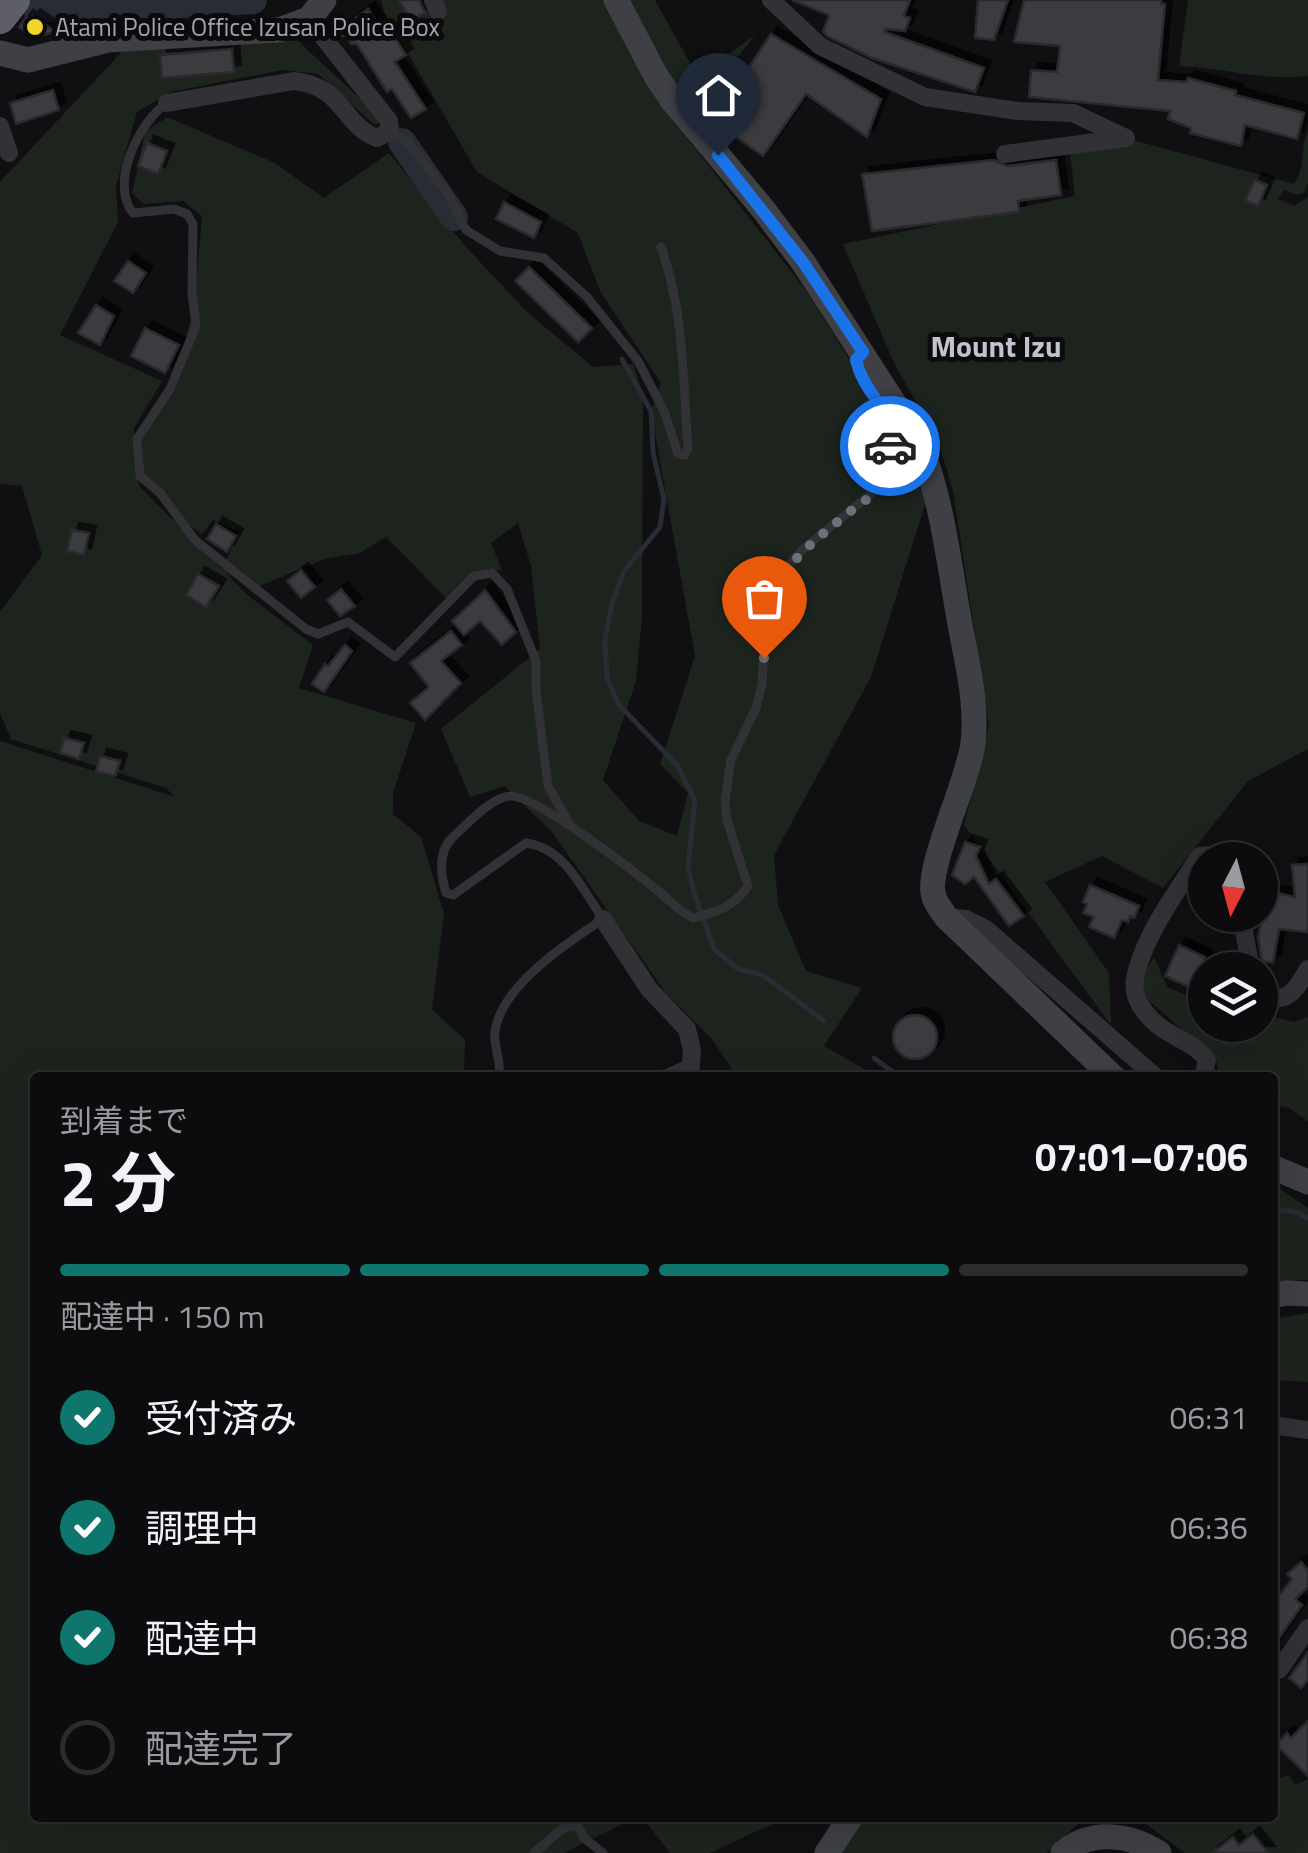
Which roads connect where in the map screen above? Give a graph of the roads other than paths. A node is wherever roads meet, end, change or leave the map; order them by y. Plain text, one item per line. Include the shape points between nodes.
1 (14, 0) edge
2 (616, 0) edge
3 (771, 0) edge
4 (316, 9) edge
5 (0, 18) edge
6 (0, 53) edge
7 (168, 103) joint
8 (0, 126) edge
9 (390, 131) junction
10 (9, 152) dead end
11 (1005, 154) dead end
12 (661, 247) dead end
13 (863, 352) junction
14 (570, 826) junction
15 (1188, 874) edge
16 (946, 917) junction
17 (603, 919) junction
18 (1308, 969) edge
19 (1278, 998) edge
20 (690, 1070) edge
21 (498, 1072) edge
22 (1108, 1072) edge
23 (1149, 1072) edge
24 (1204, 1072) edge
25 (1278, 1170) edge
26 (1308, 1182) edge
27 (1278, 1294) edge
28 (1308, 1294) edge
29 (1278, 1426) edge
30 (1308, 1430) edge
31 (1308, 1628) edge
32 (1279, 1670) dead end
33 (576, 1822) edge
34 (578, 1822) edge
35 (847, 1822) edge
36 (1128, 1846) edge
37 (534, 1853) edge
38 (604, 1853) edge
39 (827, 1853) edge
40 (1063, 1853) edge
41 (1158, 1853) edge

1 - 5 highway
2 - 13 main road via 672,100 764,209
3 - 11 street via 820,46 925,97 1073,113 1126,138
4 - 6 main road via 279,30 108,40 28,60
4 - 9 street
7 - 9 street via 310,83 335,97 366,134 377,138
7 - 14 lane via 138,134 126,204 133,213 174,209 193,224 196,326 170,389 137,438 140,476 196,540 306,630 318,634 348,622 396,657 474,576 492,573 507,589 536,661 548,786
8 - 10 street
9 - 12 lane via 408,142 448,194 466,230 500,251 544,258 587,296 638,361 678,454 685,454 678,317
13 - 14 lane via 856,360 860,374 892,427 882,486 803,550 773,595 762,683 731,760 725,801 748,886 740,899 693,918
13 - 16 main road via 932,474 973,698 968,773 932,879
14 - 17 lane via 525,799 494,802 446,844 446,892 454,895 526,844 542,846 560,856
15 - 24 street via 1160,916 1134,980 1142,1010 1201,1051
16 - 22 main road
16 - 23 street via 986,929
17 - 20 street via 649,990 687,1028
17 - 21 lane via 556,951 504,1004 494,1033
18 - 19 street via 1294,993
25 - 26 main road
27 - 28 main road
29 - 30 street
31 - 32 street
33 - 37 lane
34 - 38 lane via 584,1838
35 - 39 main road
36 - 40 main road via 1095,1837
36 - 41 main road via 1138,1840

